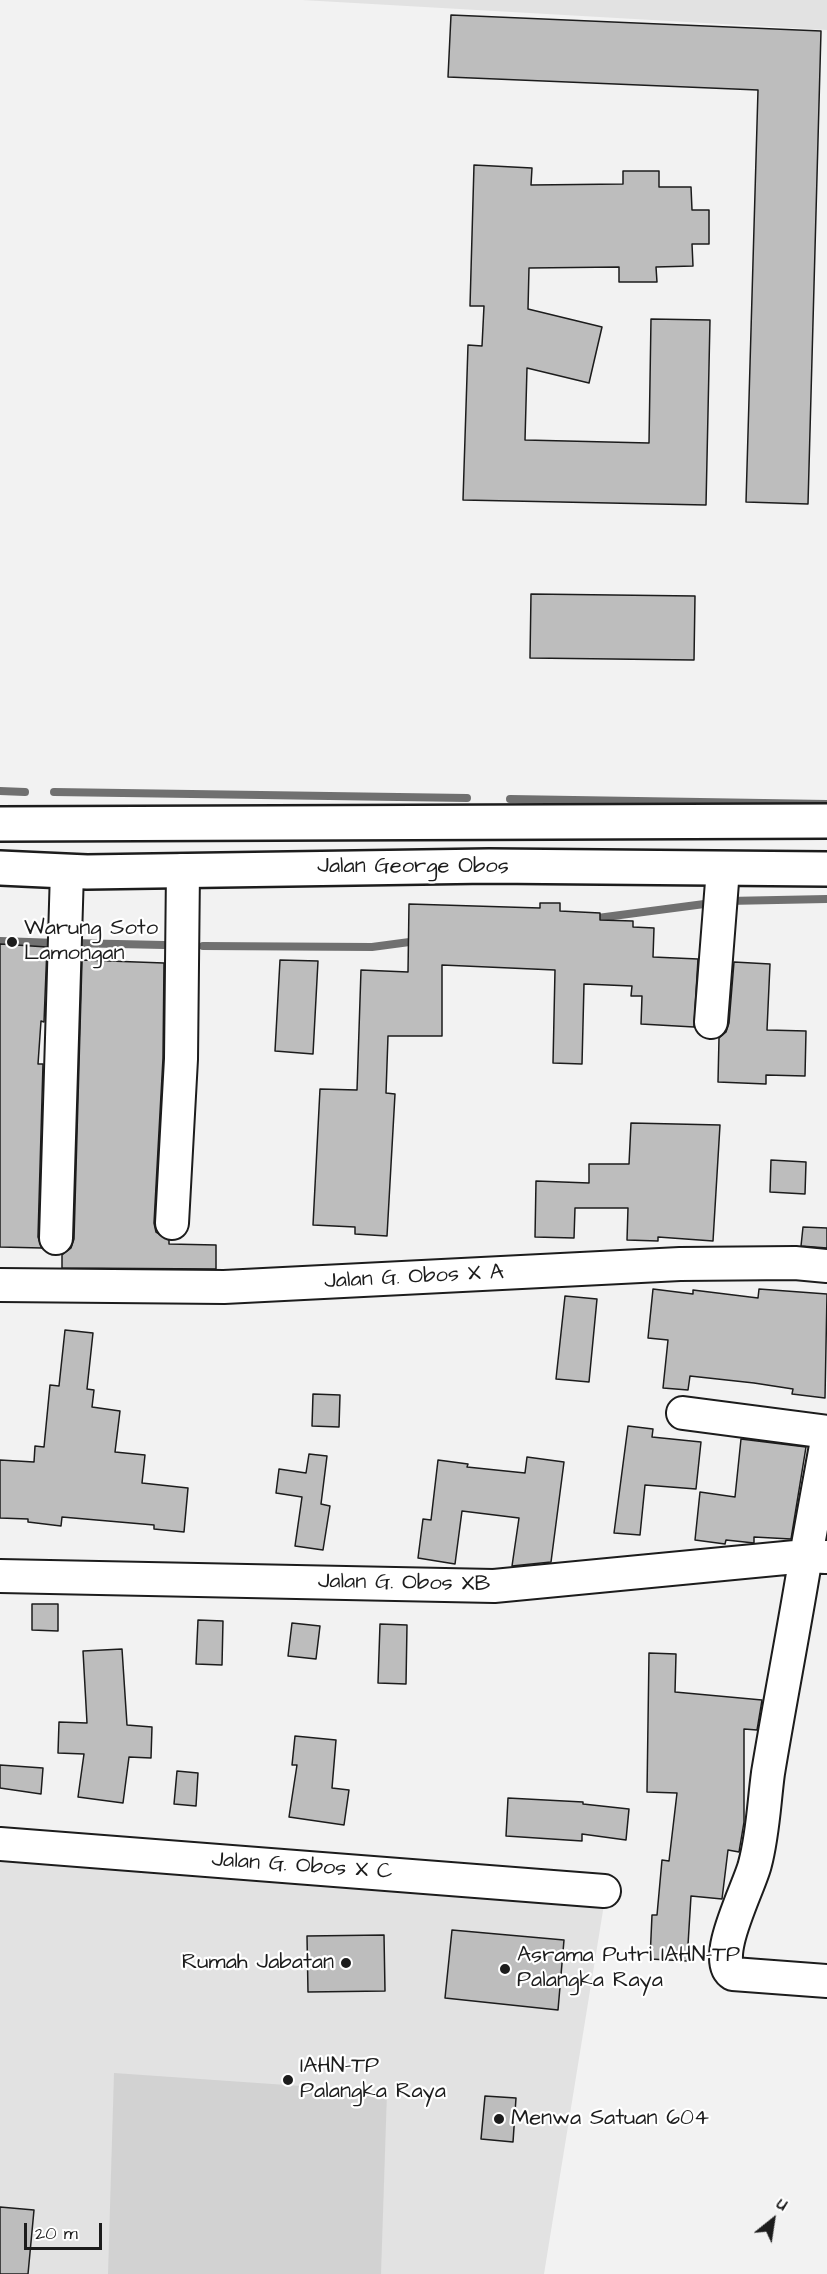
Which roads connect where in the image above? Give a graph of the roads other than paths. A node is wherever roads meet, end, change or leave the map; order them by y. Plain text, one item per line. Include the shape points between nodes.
1 (827, 821) edge
2 (0, 824) edge
3 (0, 868) edge
4 (723, 869) junction
5 (827, 869) edge
6 (183, 870) junction
7 (67, 871) junction
8 (711, 1022) dead end
9 (172, 1223) dead end
10 (56, 1238) dead end
11 (827, 1266) edge
12 (0, 1285) edge
13 (683, 1413) dead end
14 (827, 1432) edge
15 (827, 1440) edge
16 (817, 1557) edge
17 (0, 1576) edge
18 (0, 1844) edge
19 (604, 1891) dead end
20 (827, 1981) edge

1 - 2 main road, Jalan George Obos
3 - 7 main road, Jalan George Obos
4 - 5 main road, Jalan George Obos
4 - 6 main road, Jalan George Obos via 489,866
4 - 8 street
6 - 7 main road, Jalan George Obos
6 - 9 street via 181,1059
7 - 10 street
11 - 12 street, Jalan G. Obos X A via 680,1264 224,1287
13 - 14 street
15 - 16 street
16 - 17 street, Jalan G. Obos XB via 494,1586
16 - 20 street via 768,1774 757,1857 726,1944 724,1963 733,1974
18 - 19 street, Jalan G. Obos X C

